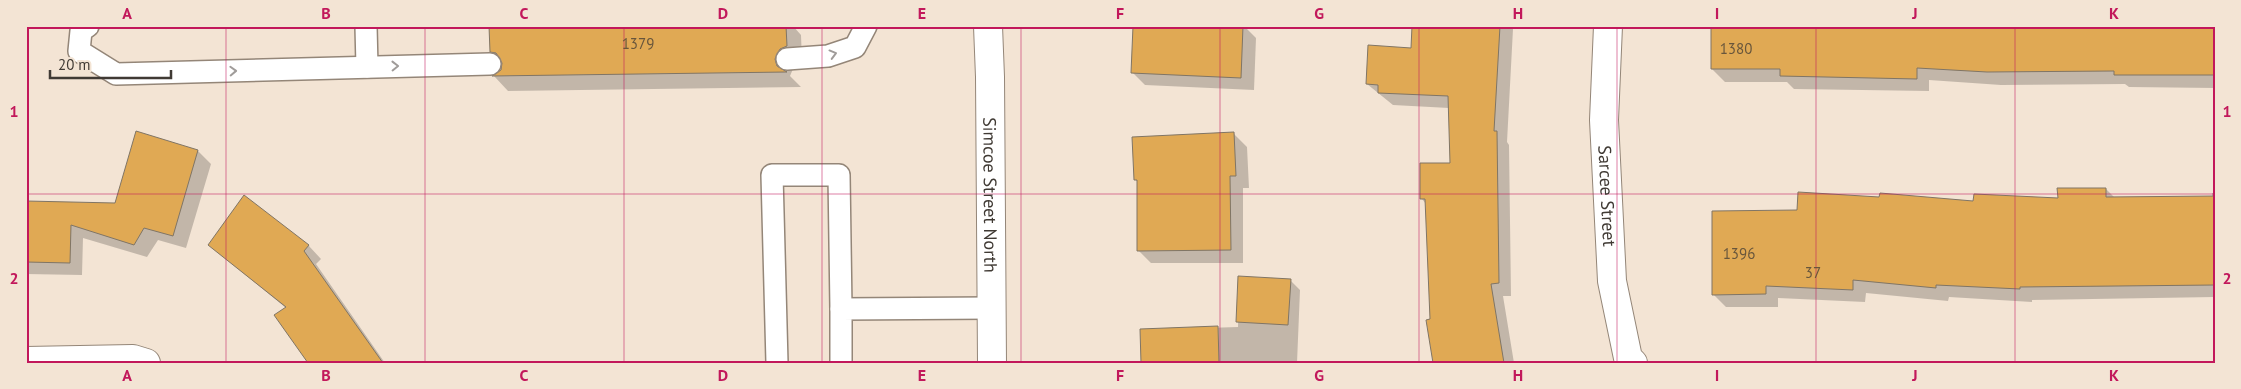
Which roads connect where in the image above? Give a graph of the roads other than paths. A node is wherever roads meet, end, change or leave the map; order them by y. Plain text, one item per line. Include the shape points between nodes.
1 (88, 26) edge
2 (366, 26) edge
3 (866, 26) edge
4 (988, 26) edge
5 (1608, 26) edge
6 (787, 60) dead end
7 (490, 64) dead end
8 (367, 67) junction
9 (992, 308) junction
10 (841, 309) junction
11 (26, 361) edge
12 (146, 363) edge
13 (777, 363) edge
14 (841, 363) edge
15 (992, 363) edge
16 (1633, 363) edge

1 -> 8 lane via 81,31 79,51 116,74
2 - 8 lane
6 -> 3 lane via 828,56 855,47
4 - 9 street, Simcoe Street North
5 - 16 street, Sarcee Street via 1604,120 1612,282 1628,358
8 -> 7 lane
9 - 10 lane
9 - 15 street, Simcoe Street North
10 - 13 lane via 839,175 772,175
10 - 14 lane
11 - 12 street via 133,359

